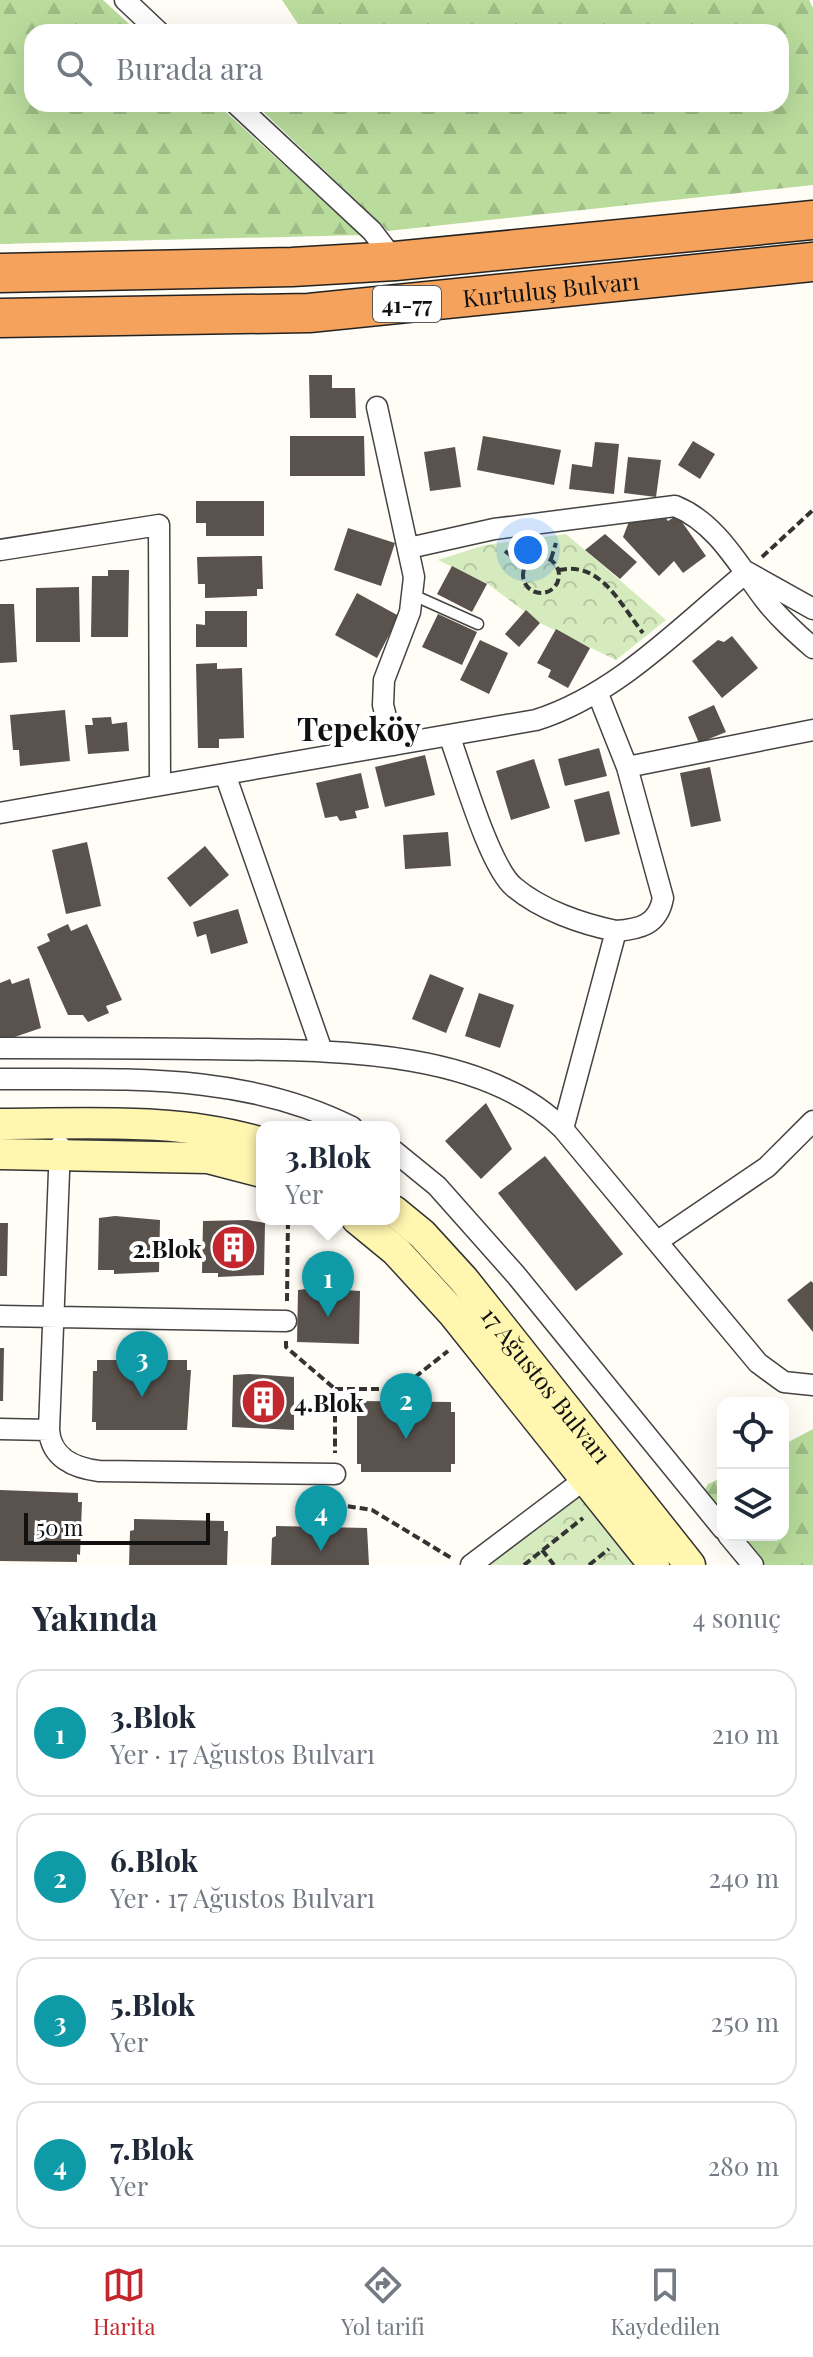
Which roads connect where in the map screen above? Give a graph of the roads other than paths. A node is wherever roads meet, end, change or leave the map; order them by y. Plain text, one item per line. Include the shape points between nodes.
1 (125, 0) edge
2 (150, 24) edge
3 (245, 112) edge
4 (813, 220) edge
5 (395, 261) junction
6 (813, 262) edge
7 (0, 273) edge
8 (0, 318) edge
9 (377, 407) dead end
10 (409, 548) junction
11 (0, 550) edge
12 (747, 572) junction
13 (413, 595) junction
14 (813, 609) edge
15 (478, 624) dead end
16 (813, 648) edge
17 (598, 694) junction
18 (813, 730) edge
19 (449, 735) junction
20 (393, 745) junction
21 (627, 767) junction
22 (225, 774) junction
23 (160, 785) junction
24 (0, 813) edge
25 (616, 931) junction
26 (0, 1048) edge
27 (322, 1051) junction
28 (0, 1079) edge
29 (337, 1121) edge
30 (813, 1121) edge
31 (0, 1124) edge
32 (62, 1124) junction
33 (563, 1129) junction
34 (256, 1142) edge
35 (0, 1154) edge
36 (60, 1154) junction
37 (400, 1156) edge
38 (256, 1170) edge
39 (400, 1216) edge
40 (364, 1225) edge
41 (658, 1241) junction
42 (0, 1316) edge
43 (54, 1317) junction
44 (286, 1321) road end
45 (813, 1385) edge
46 (0, 1429) edge
47 (49, 1430) junction
48 (335, 1474) dead end
49 (585, 1479) junction
50 (717, 1522) edge
51 (733, 1541) edge
52 (471, 1565) edge
53 (654, 1565) edge
54 (690, 1565) edge
55 (753, 1565) edge

1 - 2 street
3 - 5 street via 372,231
4 - 5 highway, Kurtuluş Bulvarı / 41-77
5 - 7 highway, Kurtuluş Bulvarı / 41-77
6 - 8 highway, Kurtuluş Bulvarı / 41-77 via 309,313
9 - 10 street
10 - 12 street via 494,529 675,506 699,518
10 - 13 street
11 - 23 street via 159,525
12 - 14 street
12 - 16 street via 764,600
12 - 17 street
13 - 15 lane
13 - 20 street via 384,680 383,705
17 - 19 street via 536,720
17 - 21 street
18 - 21 street
19 - 20 street
19 - 25 street via 507,879 567,916
20 - 22 street
21 - 25 street via 663,898 661,910 647,925
22 - 23 street
22 - 27 street
23 - 24 street
25 - 33 street
26 - 27 street
27 - 33 street via 393,1058 458,1073 529,1100
28 - 29 street via 207,1082 270,1095
30 - 41 street via 767,1167
31 - 32 main road
32 - 34 main road via 190,1127
32 - 36 street
33 - 41 street
35 - 36 main road
36 - 38 main road via 208,1158
36 - 43 street
37 - 50 street via 437,1186 516,1275
39 - 54 main road, 17 Ağustos Bulvarı via 464,1280
40 - 49 main road, 17 Ağustos Bulvarı via 442,1301
41 - 45 street via 758,1363 784,1382
42 - 43 street
43 - 44 street
43 - 47 street
46 - 47 street
47 - 48 street via 57,1453 88,1470
49 - 52 street
49 - 53 main road, 17 Ağustos Bulvarı
51 - 55 street

